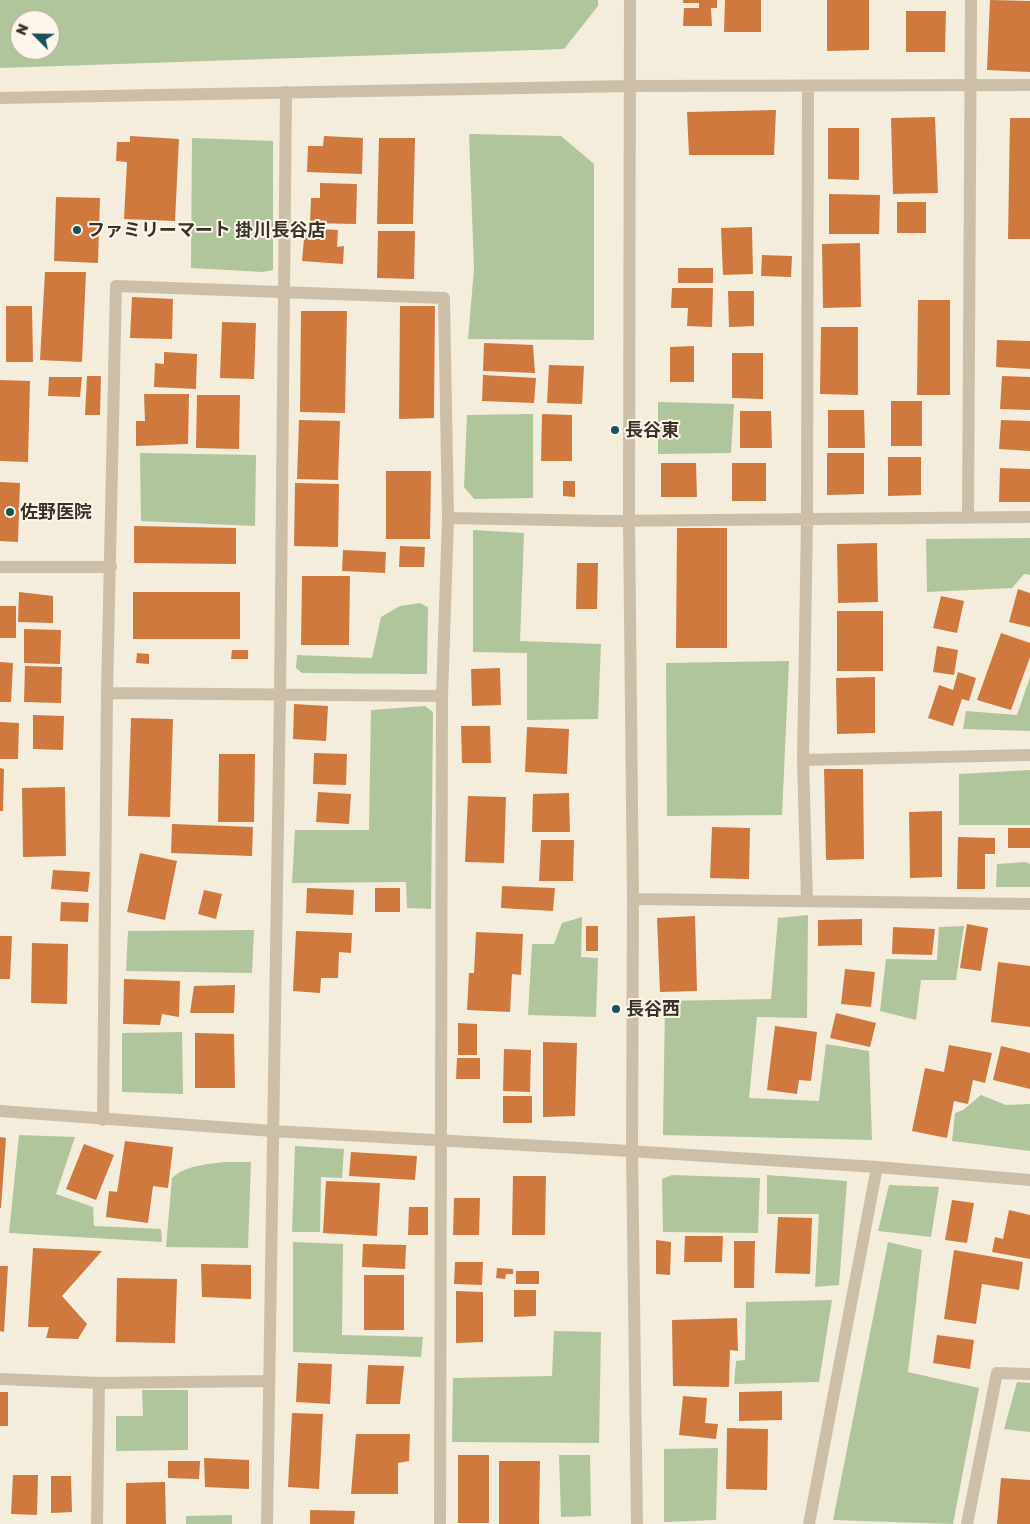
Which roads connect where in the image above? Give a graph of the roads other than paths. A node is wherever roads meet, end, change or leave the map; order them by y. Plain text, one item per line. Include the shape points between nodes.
1 (630, 0) edge
2 (971, 0) edge
3 (970, 85) junction
4 (1030, 85) edge
5 (630, 86) junction
6 (808, 87) junction
7 (286, 92) junction
8 (0, 98) edge
9 (283, 292) junction
10 (1030, 517) edge
11 (448, 518) junction
12 (968, 518) junction
13 (807, 519) junction
14 (629, 520) junction
15 (0, 567) edge
16 (111, 567) junction
17 (107, 693) junction
18 (280, 696) junction
19 (442, 696) junction
20 (1030, 755) edge
21 (803, 760) junction
22 (633, 899) junction
23 (807, 901) junction
24 (1030, 904) edge
25 (0, 1111) edge
26 (103, 1120) junction
27 (273, 1131) junction
28 (439, 1141) junction
29 (632, 1151) junction
30 (877, 1167) junction
31 (1030, 1180) edge
32 (1030, 1374) edge
33 (0, 1380) edge
34 (269, 1381) junction
35 (99, 1383) junction
36 (97, 1524) edge
37 (267, 1524) edge
38 (440, 1524) edge
39 (637, 1524) edge
40 (809, 1524) edge
41 (967, 1524) edge

1 - 5 street
2 - 3 street
3 - 4 street
3 - 6 street
3 - 12 street
5 - 6 street
5 - 7 street
5 - 14 street
6 - 13 street
7 - 8 street
7 - 9 street
9 - 11 street via 444,298
9 - 16 street via 116,286
9 - 18 street
10 - 12 street
11 - 14 street
11 - 19 street
12 - 13 street
13 - 14 street
13 - 21 street
14 - 22 street
15 - 16 street
16 - 17 street
17 - 18 street
17 - 26 street
18 - 19 street
18 - 27 street
19 - 28 street
20 - 21 street
21 - 23 street
22 - 23 street
22 - 29 street
23 - 24 street
25 - 26 street
26 - 27 street
27 - 28 street
27 - 34 street
28 - 29 street
28 - 38 street
29 - 30 street
29 - 39 street
30 - 31 street
30 - 40 street
32 - 41 street via 997,1373
33 - 35 street
34 - 35 street
34 - 37 street
35 - 36 street

